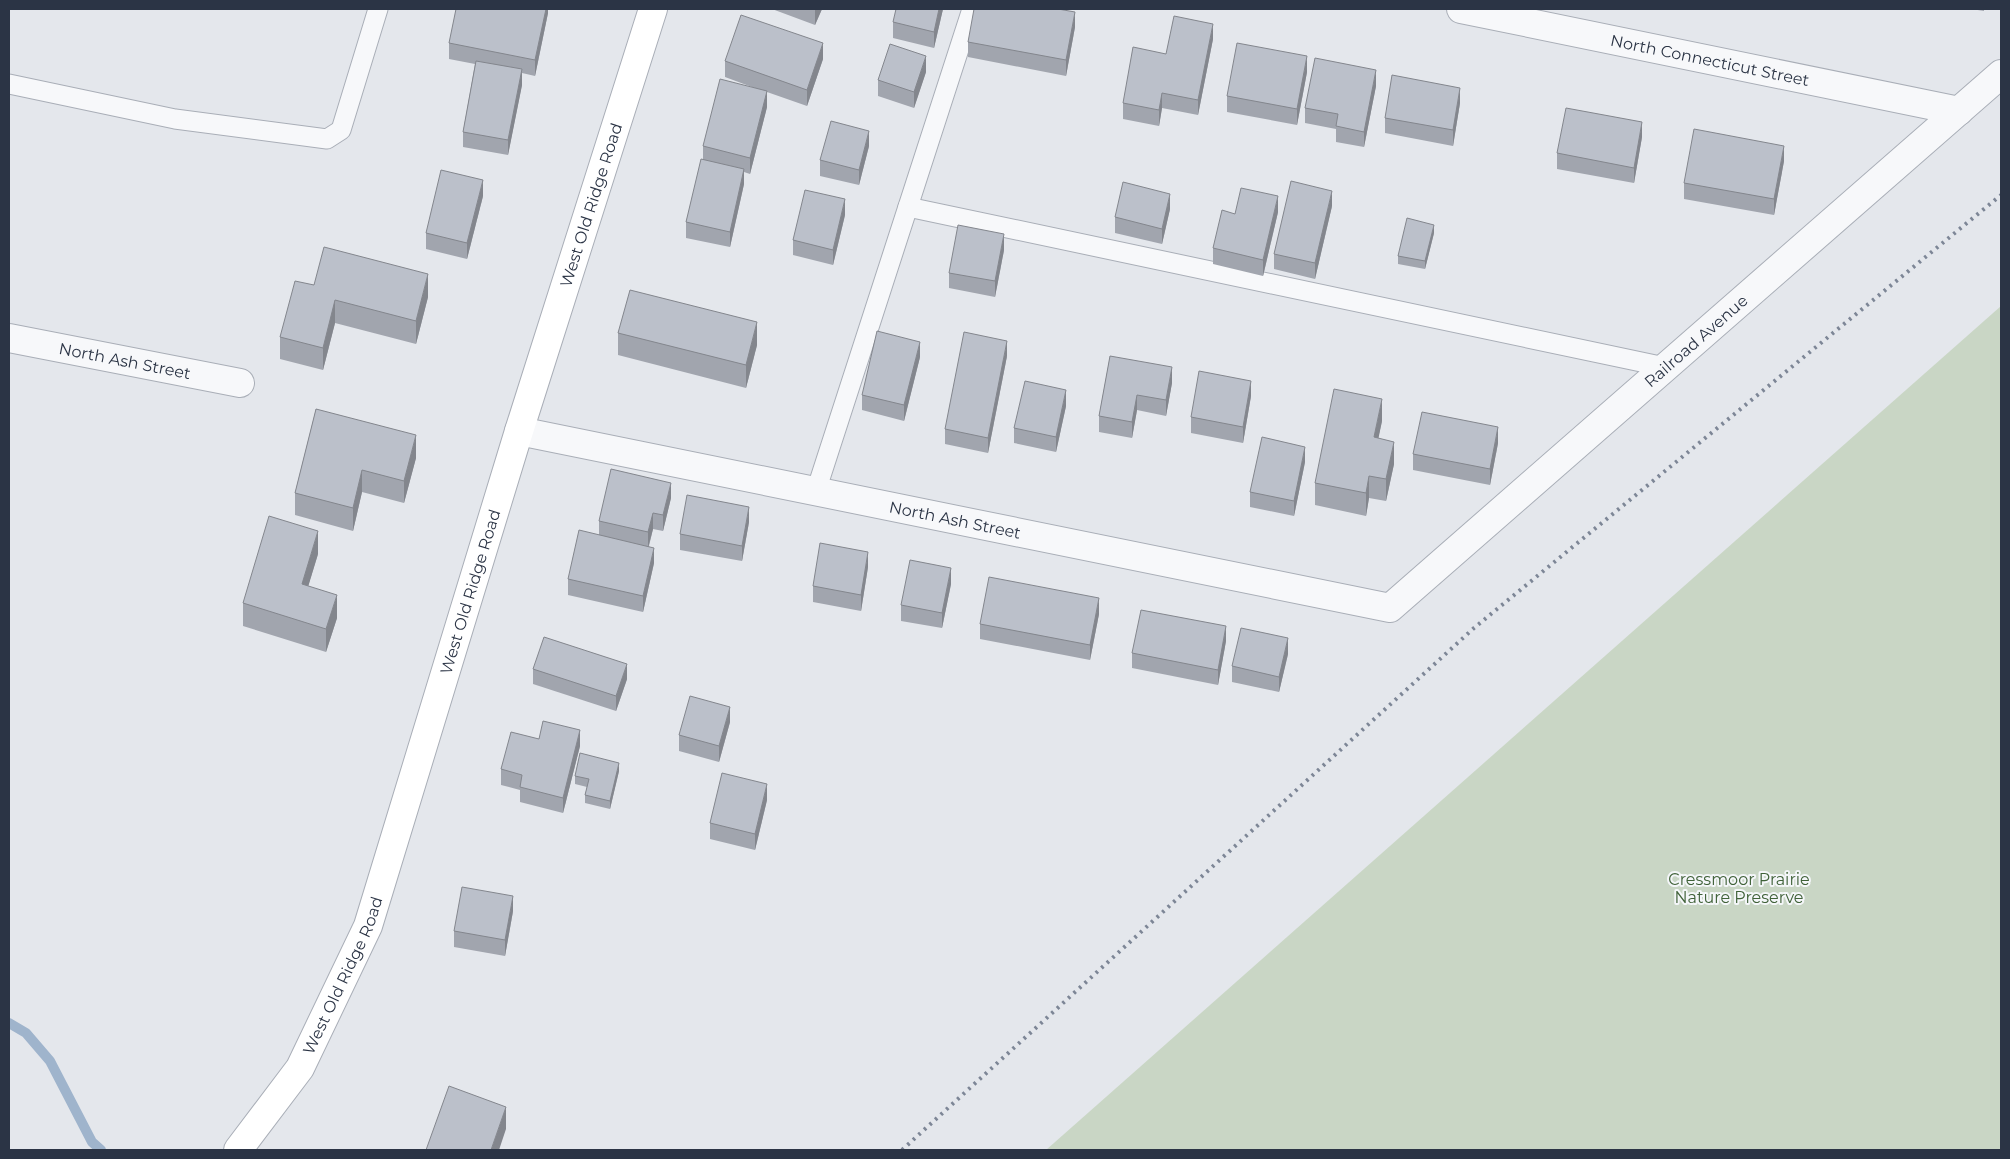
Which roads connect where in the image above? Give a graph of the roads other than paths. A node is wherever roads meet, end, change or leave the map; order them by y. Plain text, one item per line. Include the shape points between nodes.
1 (378, 9) edge
2 (653, 9) edge
3 (972, 9) edge
4 (1461, 9) edge
5 (2001, 74) edge
6 (9, 84) edge
7 (1959, 111) junction
8 (908, 207) junction
9 (9, 338) edge
10 (1665, 367) junction
11 (240, 383) dead end
12 (519, 431) junction
13 (816, 491) junction
14 (1390, 608) joint
15 (238, 1150) edge

1 - 6 lane via 340,130 327,139 175,119
2 - 12 street, West Old Ridge Road
3 - 8 lane
4 - 7 street, North Connecticut Street
5 - 7 street, Railroad Avenue
7 - 10 street, Railroad Avenue
8 - 10 lane
8 - 13 lane
9 - 11 street, North Ash Street
10 - 14 street, Railroad Avenue
12 - 13 street, North Ash Street
12 - 15 street, West Old Ridge Road via 368,926 300,1068
13 - 14 street, North Ash Street

